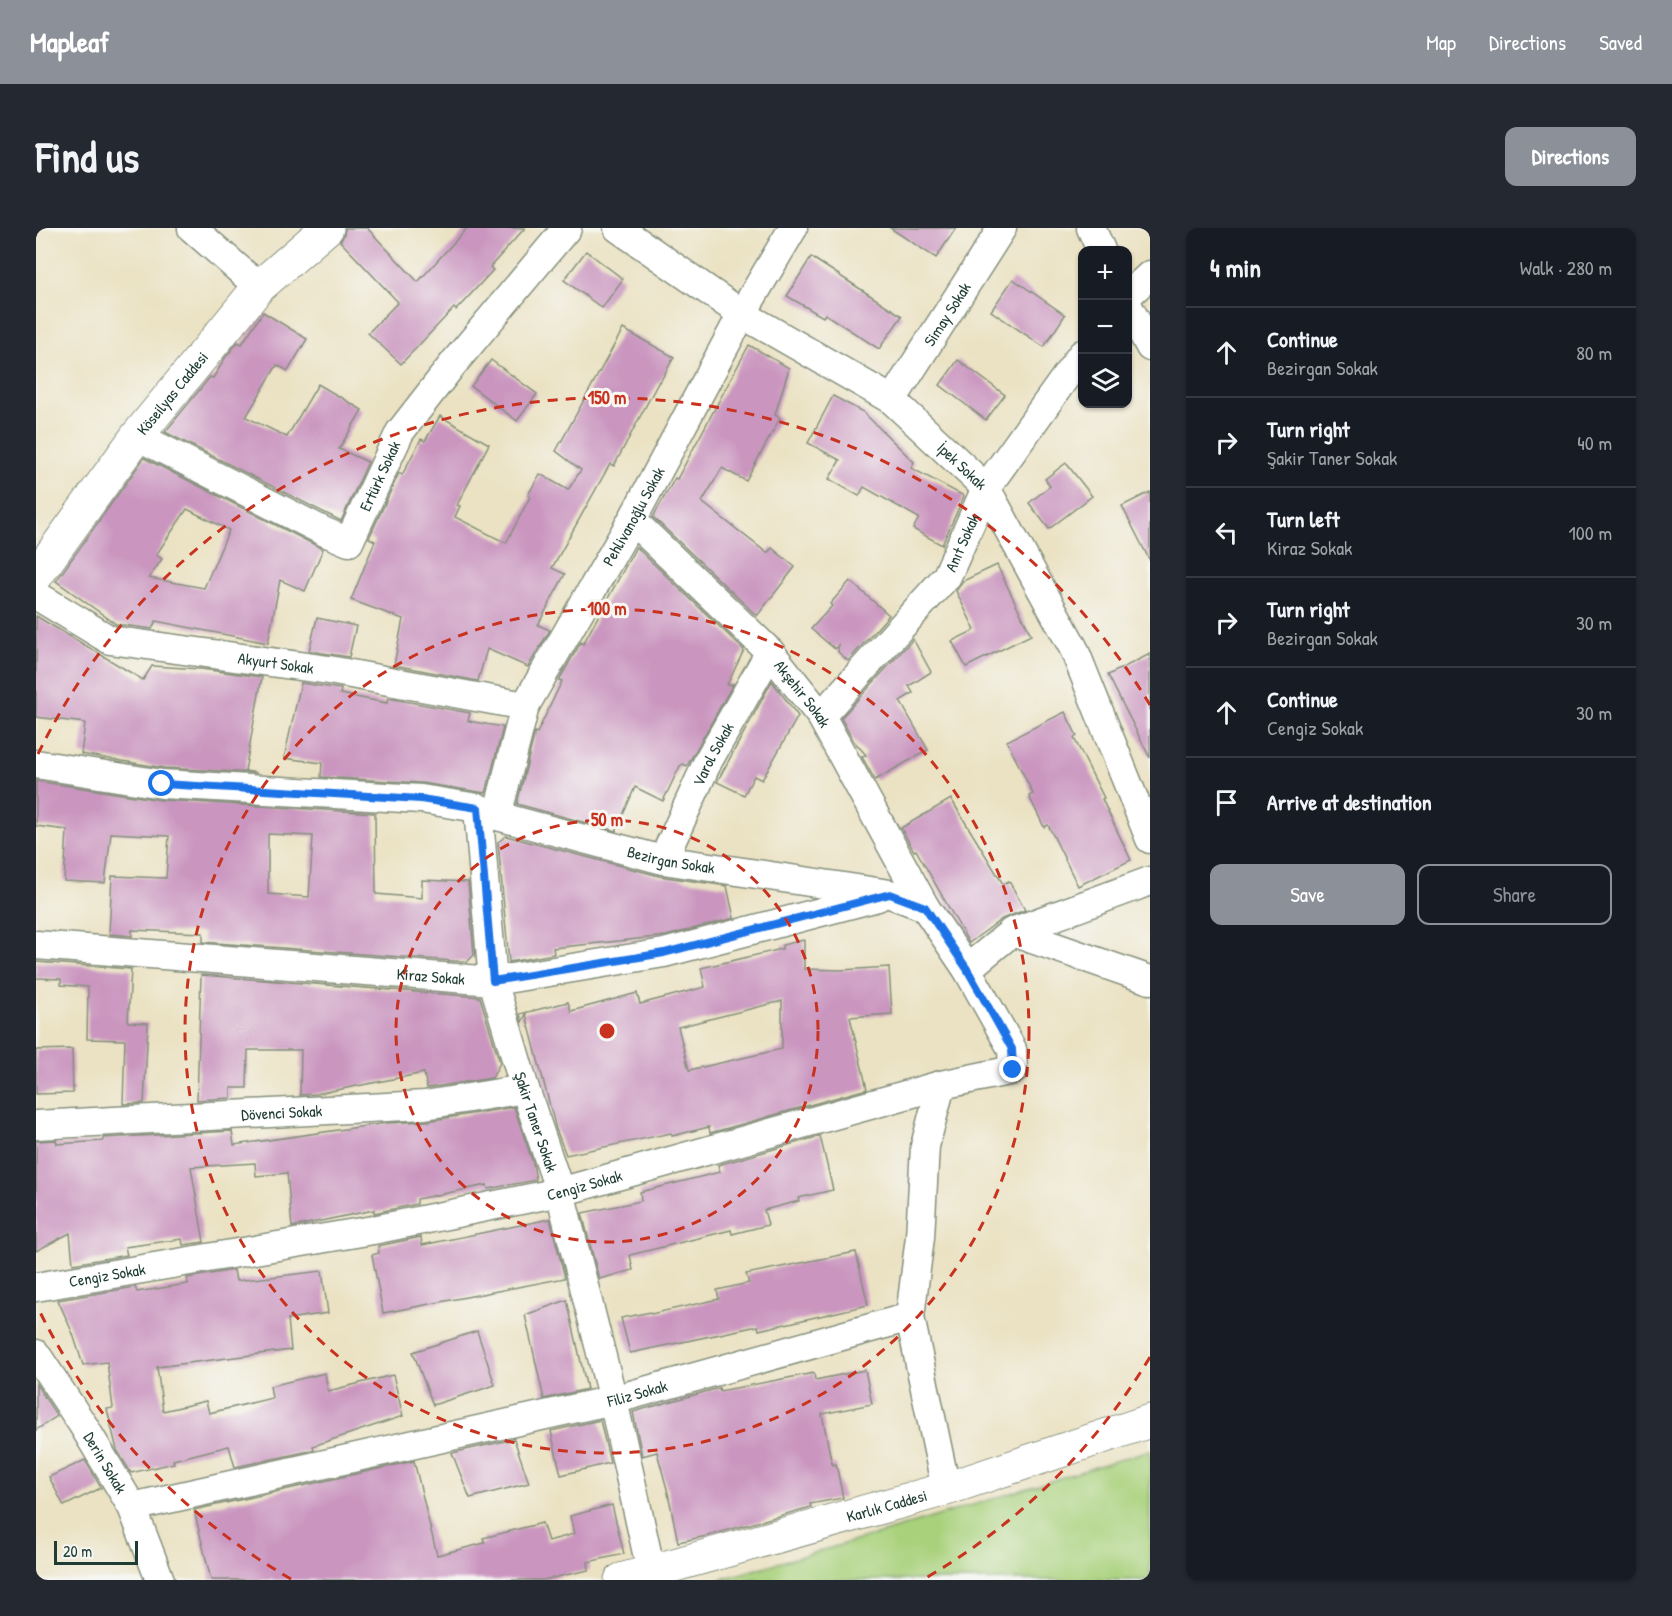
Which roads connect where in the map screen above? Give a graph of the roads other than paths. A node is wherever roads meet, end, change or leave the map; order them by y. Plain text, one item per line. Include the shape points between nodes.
1 (192, 228) edge
2 (327, 228) edge
3 (567, 228) edge
4 (618, 228) edge
5 (793, 228) edge
6 (1002, 228) edge
7 (1090, 228) edge
8 (1099, 246) edge
9 (1150, 275) edge
10 (259, 286) junction
11 (1132, 291) edge
12 (1132, 313) edge
13 (742, 314) junction
14 (1150, 346) edge
15 (1078, 361) edge
16 (892, 400) junction
17 (136, 436) junction
18 (986, 488) junction
19 (632, 520) junction
20 (36, 576) edge
21 (36, 594) edge
22 (770, 651) junction
23 (525, 706) junction
24 (821, 716) junction
25 (36, 764) edge
26 (488, 812) junction
27 (1150, 838) edge
28 (663, 860) junction
29 (1150, 881) edge
30 (890, 894) junction
31 (925, 907) junction
32 (1012, 932) junction
33 (36, 945) edge
34 (967, 969) junction
35 (1150, 980) edge
36 (493, 981) junction
37 (941, 1085) junction
38 (525, 1089) junction
39 (36, 1125) edge
40 (560, 1192) junction
41 (36, 1287) edge
42 (910, 1317) junction
43 (36, 1354) edge
44 (613, 1400) junction
45 (1150, 1421) edge
46 (946, 1489) junction
47 (132, 1507) junction
48 (636, 1576) edge
49 (160, 1580) edge

1 - 10 street
2 - 10 street, Köseilyas Caddesi
3 - 17 street, Ertürk Sokak via 400,432 349,542
4 - 13 street, İpek Sokak
5 - 13 street, Pehlivanoğlu Sokak
6 - 16 street, Simay Sokak
7 - 8 street
9 - 11 street
10 - 17 street, Köseilyas Caddesi
12 - 14 street
13 - 16 street, İpek Sokak
13 - 19 street, Pehlivanoğlu Sokak
15 - 18 street, Anıt Sokak
16 - 18 street, İpek Sokak
17 - 20 street, Köseilyas Caddesi
18 - 24 street, Anıt Sokak via 947,576
18 - 27 street, İpek Sokak via 1074,649
19 - 22 street, Akşehir Sokak
19 - 23 street, Pehlivanoğlu Sokak
21 - 23 street, Akyurt Sokak via 110,640 329,670
22 - 24 street, Akşehir Sokak
22 - 28 street, Varol Sokak via 708,761
23 - 26 street, Pehlivanoğlu Sokak
24 - 31 street, Akşehir Sokak
25 - 26 street, Bezirgan Sokak via 162,784 421,799
26 - 28 street, Bezirgan Sokak
26 - 36 street, Şakir Taner Sokak
28 - 30 street, Bezirgan Sokak
29 - 32 street
30 - 31 street, Bezirgan Sokak
30 - 36 street, Kiraz Sokak via 664,953
31 - 34 street
32 - 34 street
32 - 35 street
33 - 36 street, Kiraz Sokak
34 - 37 street, Cengiz Sokak via 1012,1049 1013,1070
36 - 38 street, Şakir Taner Sokak
37 - 40 street, Cengiz Sokak
37 - 42 street via 925,1146
38 - 39 street, Dövenci Sokak via 425,1106
38 - 40 street, Şakir Taner Sokak
40 - 41 street, Cengiz Sokak via 373,1230
40 - 44 street, Şakir Taner Sokak
42 - 44 street, Filiz Sokak
42 - 46 street
43 - 47 street, Derin Sokak
44 - 47 street, Filiz Sokak
44 - 48 street, Şakir Taner Sokak
45 - 46 street, Karlık Caddesi
46 - 48 street, Karlık Caddesi
47 - 49 street, Derin Sokak

